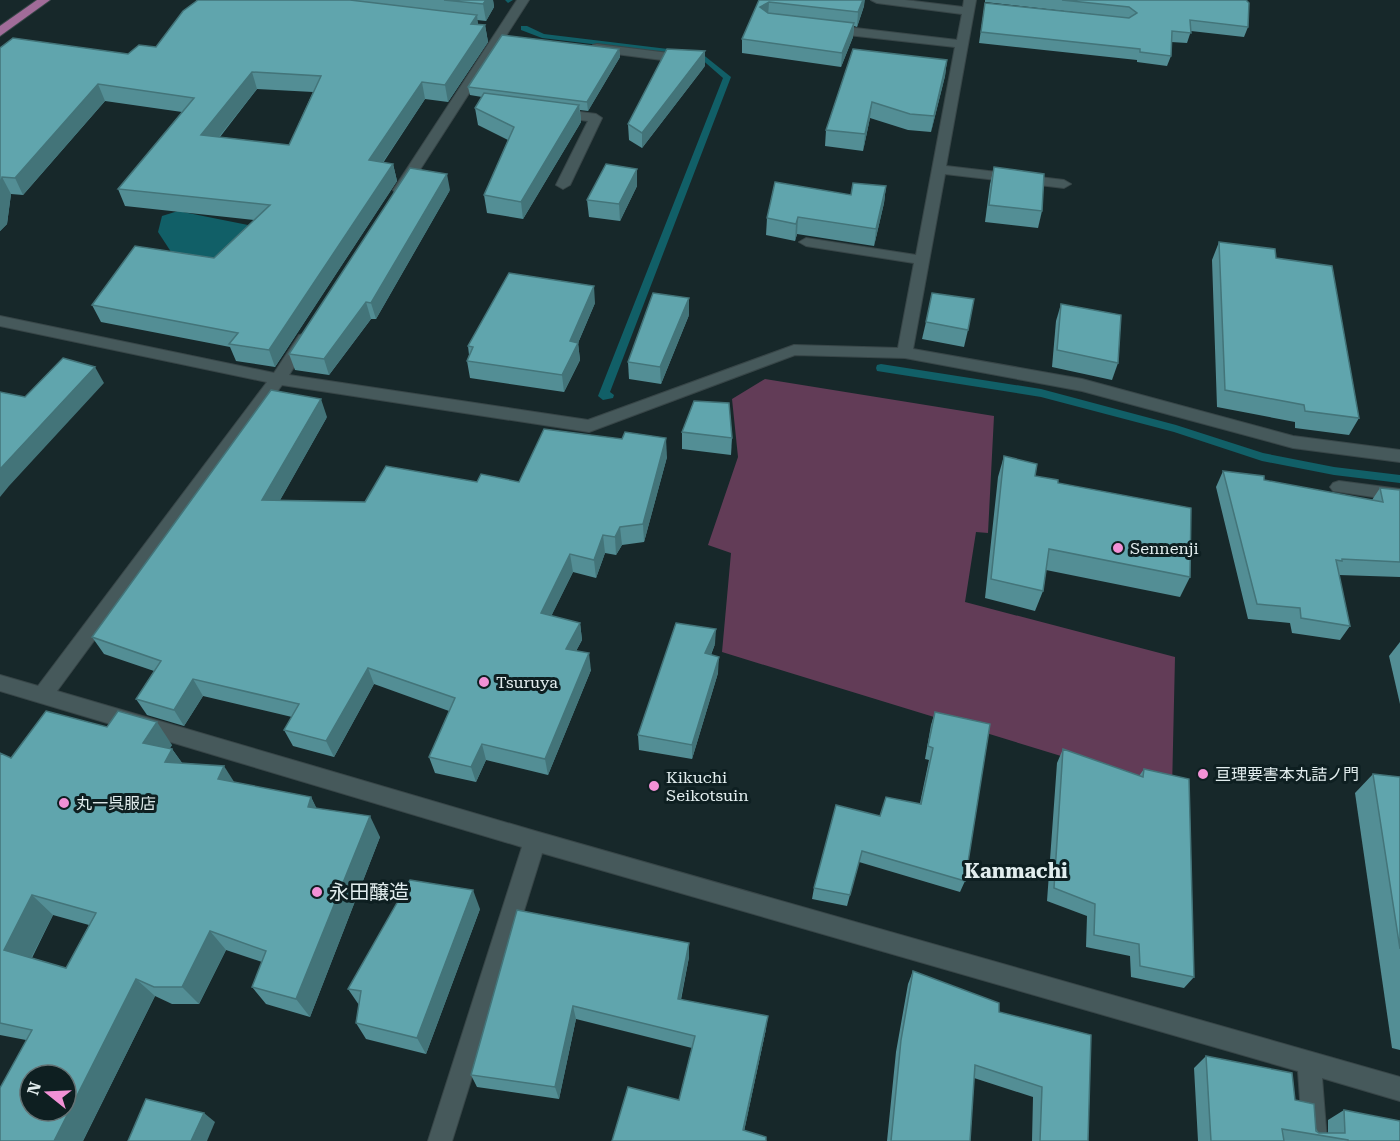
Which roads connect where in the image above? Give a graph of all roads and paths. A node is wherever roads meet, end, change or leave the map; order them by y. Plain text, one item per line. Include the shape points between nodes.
1 (44, 0) edge
2 (523, 0) edge
3 (877, 0) edge
4 (972, 6) edge
5 (814, 27) edge
6 (0, 32) edge
7 (962, 44) junction
8 (584, 46) edge
9 (690, 60) edge
10 (539, 111) edge
11 (939, 169) junction
12 (563, 184) dead end
13 (1064, 184) dead end
14 (394, 200) edge
15 (807, 242) dead end
16 (922, 260) junction
17 (0, 321) edge
18 (310, 329) edge
19 (905, 353) junction
20 (278, 379) junction
21 (1400, 456) edge
22 (1339, 487) dead end
23 (1400, 495) edge
24 (0, 683) edge
25 (42, 696) junction
26 (535, 841) junction
27 (1309, 1063) junction
28 (1400, 1089) edge
29 (440, 1141) edge
30 (1315, 1141) edge

1 - 6 main road
2 - 14 street via 464,101
3 - 4 street
4 - 7 street
5 - 7 street
7 - 11 street
8 - 9 street
10 - 12 street via 596,118
11 - 13 street
11 - 16 street
15 - 16 street
16 - 19 street
17 - 20 street
18 - 20 street
19 - 20 street via 794,350 589,426
19 - 21 street via 1082,385 1293,442
20 - 25 street
22 - 23 street
24 - 25 street
25 - 26 street
26 - 27 street
26 - 29 street
27 - 28 street
27 - 30 street

